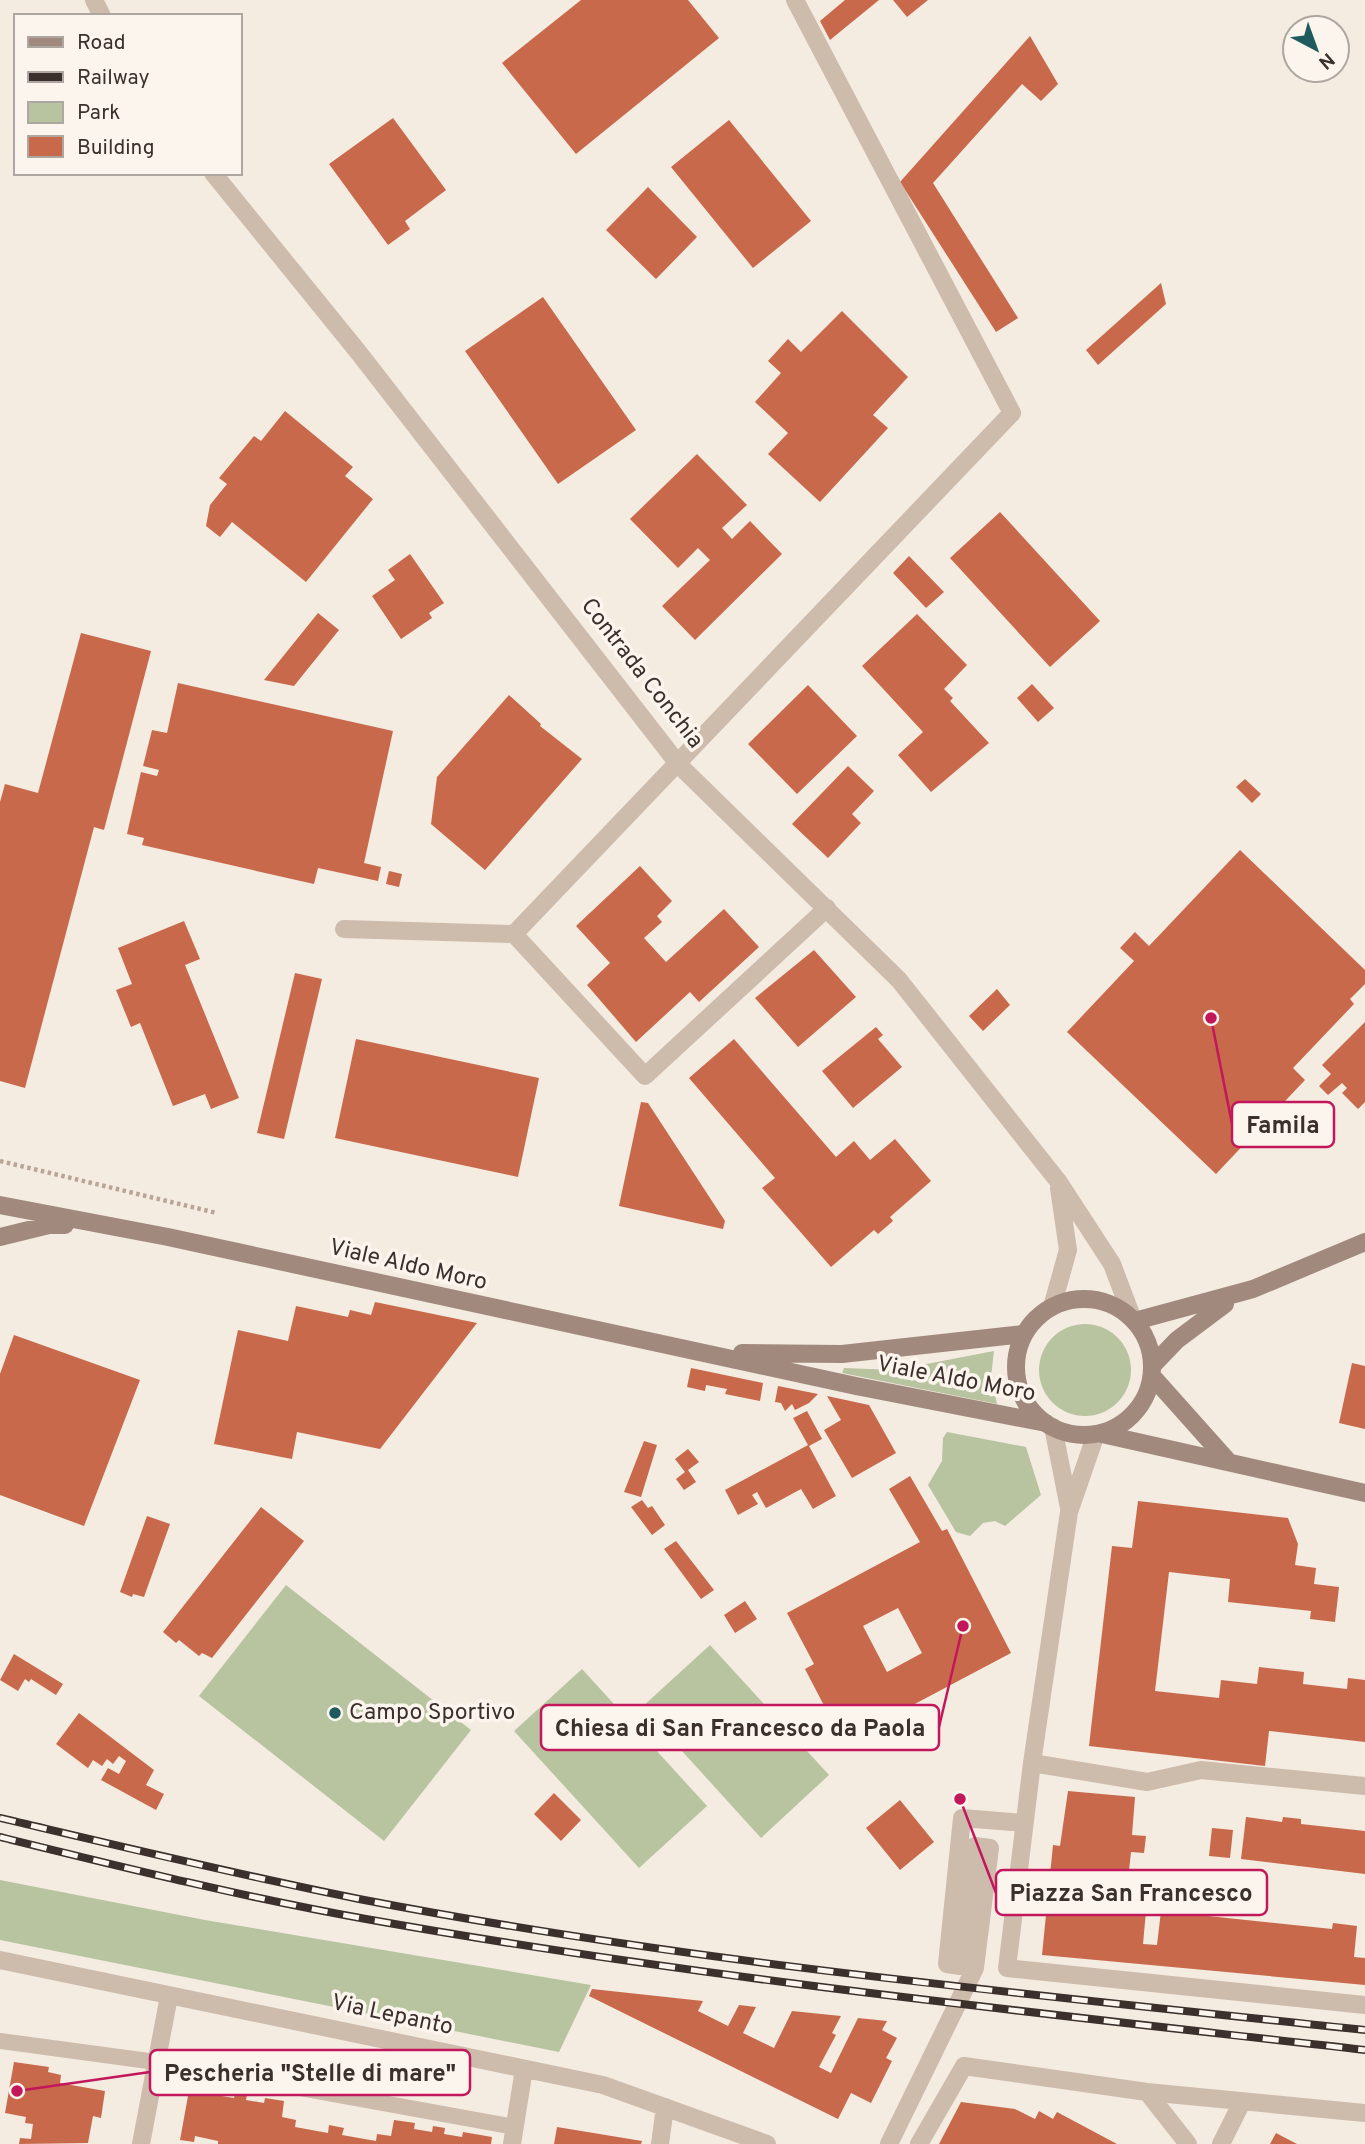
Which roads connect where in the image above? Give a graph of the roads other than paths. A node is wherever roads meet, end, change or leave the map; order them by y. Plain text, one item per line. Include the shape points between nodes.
1 (795, 0) edge
2 (215, 175) edge
3 (679, 765) junction
4 (827, 908) junction
5 (344, 929) dead end
6 (514, 934) junction
7 (1058, 1181) junction
8 (0, 1205) edge
9 (113, 1228) junction
10 (0, 1237) edge
11 (1365, 1242) edge
12 (1253, 1289) junction
13 (1052, 1307) junction
14 (1133, 1319) junction
15 (1024, 1334) junction
16 (692, 1350) junction
17 (1152, 1371) junction
18 (1050, 1425) junction
19 (1099, 1434) junction
20 (1227, 1461) junction
21 (1365, 1493) edge
22 (1069, 1512) junction
23 (1032, 1763) junction
24 (1365, 1786) edge
25 (1024, 1823) junction
26 (0, 1960) edge
27 (169, 1996) junction
28 (1365, 2005) edge
29 (0, 2041) edge
30 (156, 2062) junction
31 (524, 2069) junction
32 (1147, 2092) junction
33 (1242, 2102) junction
34 (665, 2107) junction
35 (1365, 2113) edge
36 (513, 2135) edge
37 (141, 2144) edge
38 (660, 2144) edge
39 (767, 2144) edge
40 (889, 2144) edge
41 (919, 2144) edge
42 (1188, 2144) edge
43 (1221, 2144) edge

1 - 3 street via 1012,412
2 - 3 street, Contrada Conchia via 368,364
3 - 4 street, Contrada Conchia
3 - 6 street
4 - 6 street via 645,1076
4 - 7 street, Contrada Conchia via 899,980
5 - 6 street
7 - 13 street via 1068,1250
7 - 14 street, Contrada Conchia via 1112,1264
8 - 9 main road, Viale Aldo Moro
9 - 10 main road, Viale Aldo Moro via 49,1225
9 - 16 main road, Viale Aldo Moro
11 - 12 main road
12 - 14 main road
12 - 17 main road via 1213,1311 1177,1340
13 - 14 main road via 1072,1299 1094,1299 1115,1305
13 - 15 main road
14 - 17 main road via 1145,1334
15 - 16 main road, Viale Aldo Moro via 842,1354
15 - 18 main road via 1017,1353 1021,1394 1031,1411
16 - 18 main road, Viale Aldo Moro
17 - 19 main road via 1147,1395 1136,1412 1121,1426
17 - 20 main road
18 - 19 main road via 1081,1436
18 - 22 street
19 - 20 main road
19 - 22 street
20 - 21 main road
22 - 23 street
23 - 24 street via 1147,1782 1201,1770
23 - 25 street
25 - 28 street via 1007,1968
25 - 40 street via 962,1818 947,1964 960,1966 975,1846 990,1847 975,1968
26 - 27 street, Via Lepanto
27 - 30 street
27 - 31 street, Via Lepanto
29 - 30 lane
30 - 36 lane
30 - 37 street
31 - 34 street, Via Lepanto via 603,2085
31 - 36 street
32 - 33 street
32 - 41 street via 964,2066
32 - 42 street
33 - 35 street
33 - 43 street
34 - 38 street
34 - 39 street, Via Lepanto

